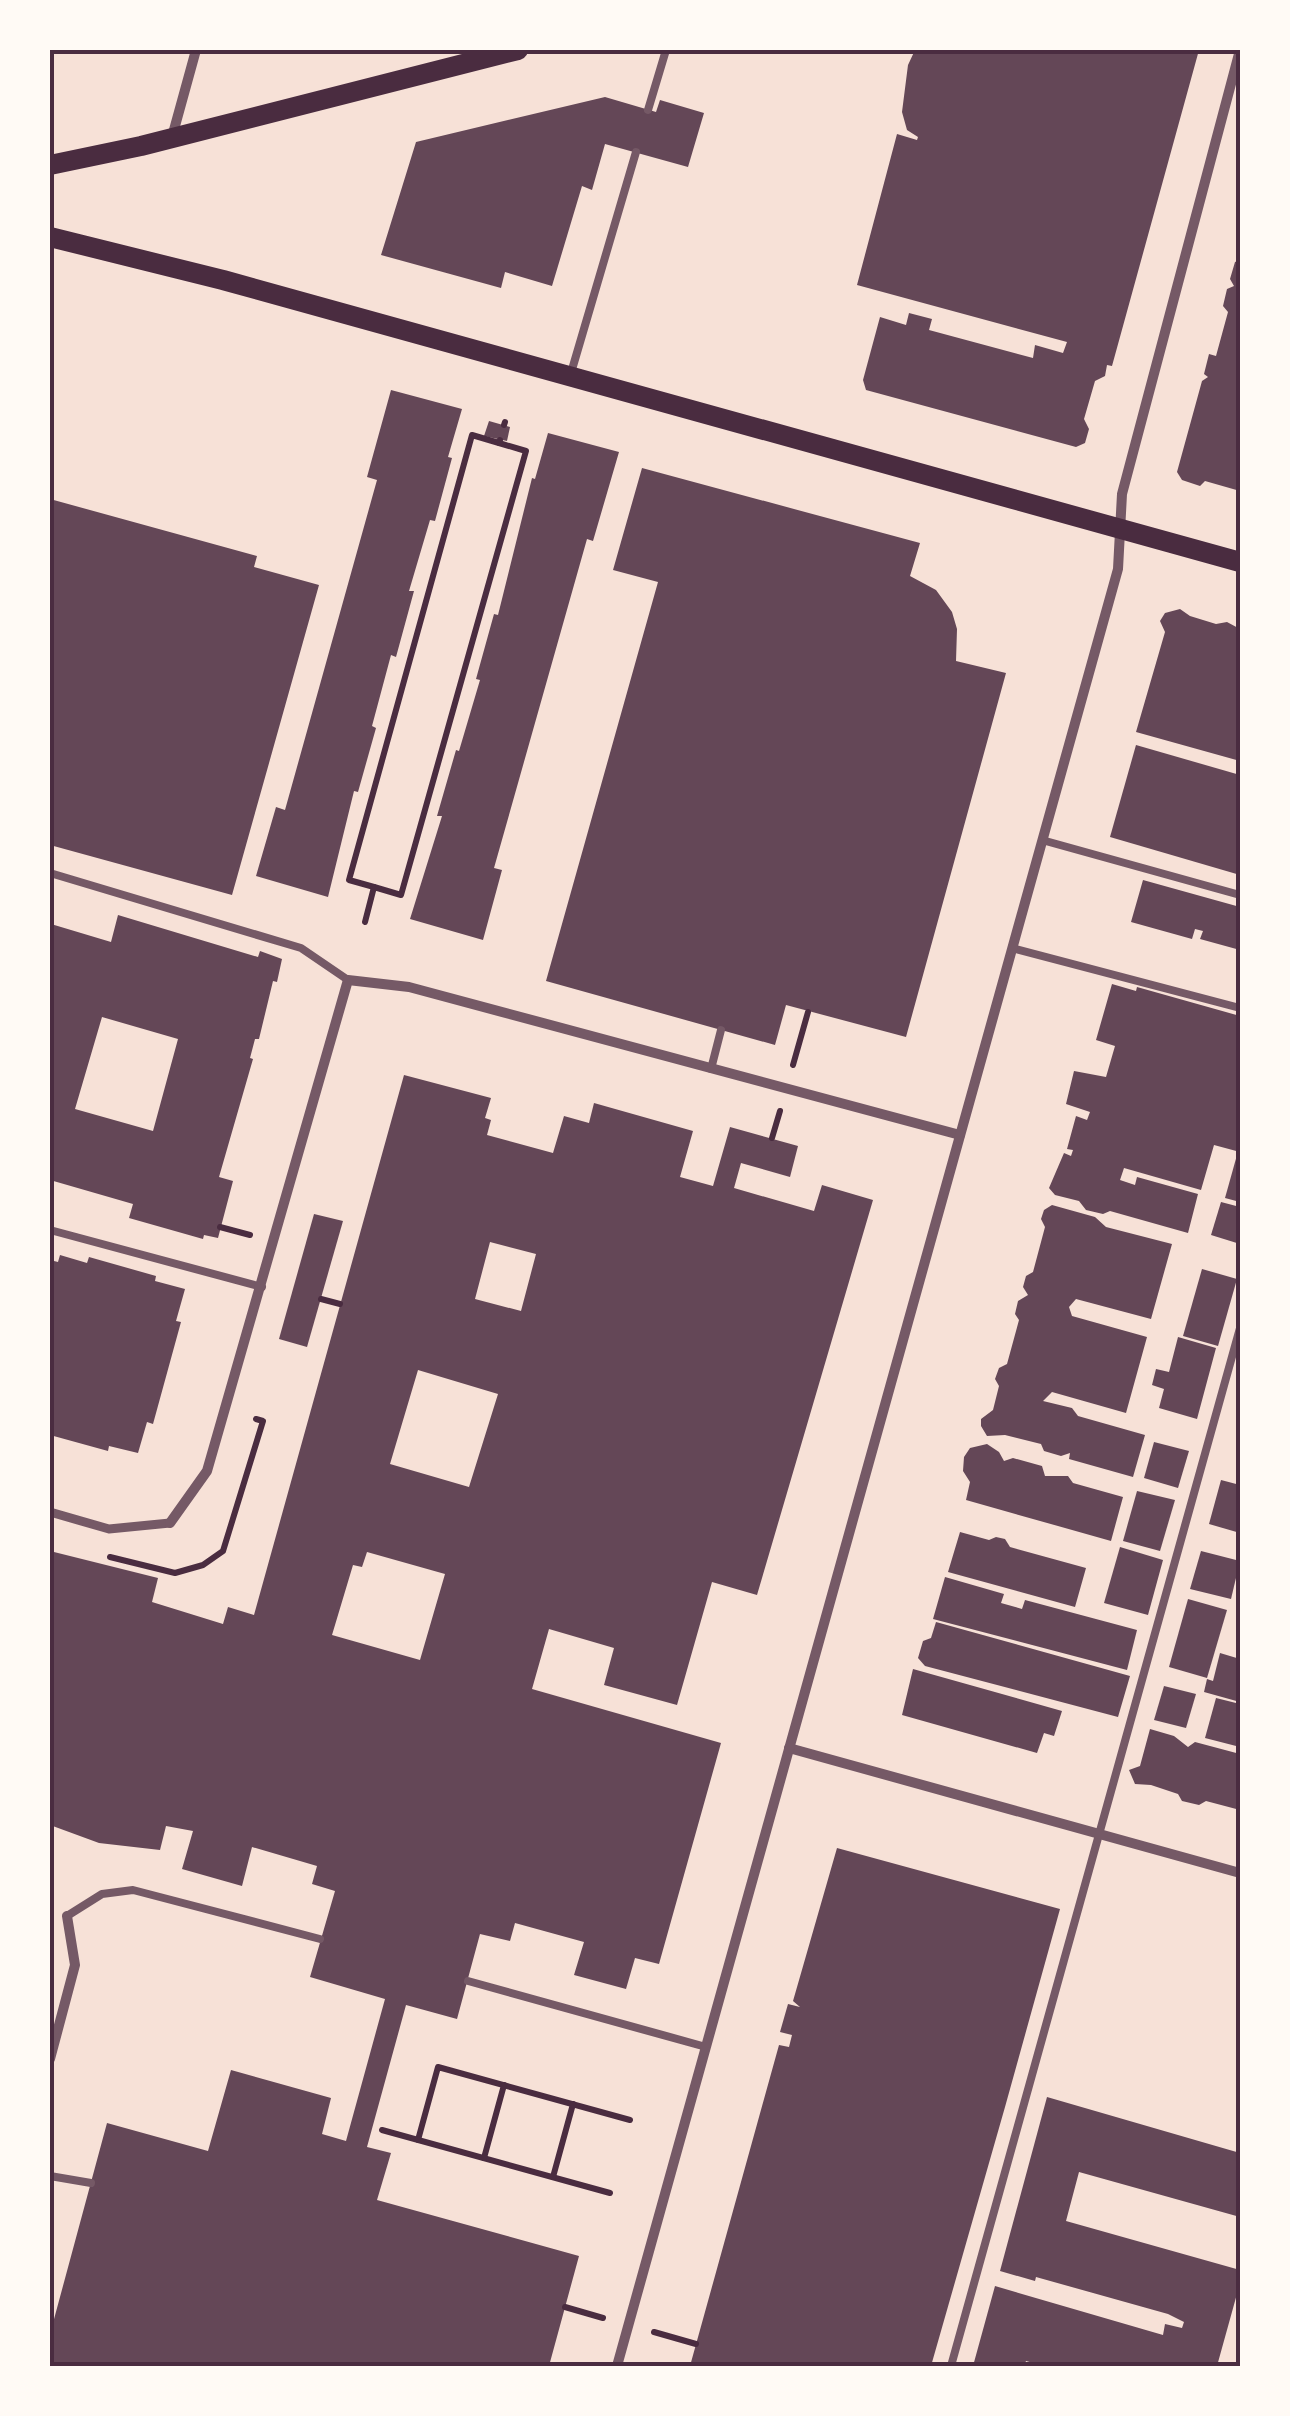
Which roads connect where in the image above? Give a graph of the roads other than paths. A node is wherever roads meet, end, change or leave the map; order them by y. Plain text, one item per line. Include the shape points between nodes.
1 (196, 50) edge
2 (518, 50) edge
3 (666, 50) edge
4 (1240, 50) edge
5 (476, 55) edge
6 (648, 110) dead end
7 (172, 136) junction
8 (636, 152) dead end
9 (50, 165) edge
10 (50, 237) edge
11 (570, 377) junction
12 (1120, 530) junction
13 (1240, 562) edge
14 (1042, 840) junction
15 (50, 872) edge
16 (1240, 895) edge
17 (1012, 948) junction
18 (348, 980) junction
19 (1240, 1008) edge
20 (721, 1030) dead end
21 (710, 1068) junction
22 (960, 1136) junction
23 (50, 1230) edge
24 (262, 1287) junction
25 (1240, 1328) edge
26 (50, 1512) edge
27 (170, 1523) joint
28 (790, 1748) junction
29 (1100, 1834) junction
30 (1240, 1873) edge
31 (66, 1916) joint
32 (320, 1939) dead end
33 (468, 1981) dead end
34 (706, 2047) junction
35 (50, 2058) edge
36 (50, 2176) edge
37 (90, 2183) dead end
38 (618, 2366) edge
39 (952, 2366) edge

1 - 7 street
2 - 5 main road
3 - 6 lane
4 - 12 street via 1122,494
5 - 7 main road
7 - 9 main road
8 - 11 lane
10 - 11 main road
11 - 12 main road
12 - 13 main road
12 - 14 street via 1118,568
14 - 16 lane
14 - 17 street
15 - 18 lane via 301,948
17 - 19 lane
17 - 22 street
18 - 21 street via 409,987
18 - 24 street
20 - 21 lane
21 - 22 street
22 - 28 street
23 - 24 lane
24 - 27 street via 207,1471
25 - 29 lane
26 - 27 street via 109,1529
28 - 29 street
28 - 34 street
29 - 30 street
29 - 39 lane
31 - 32 lane via 102,1894 132,1890
31 - 35 street via 75,1965
33 - 34 lane
34 - 38 street
36 - 37 lane

